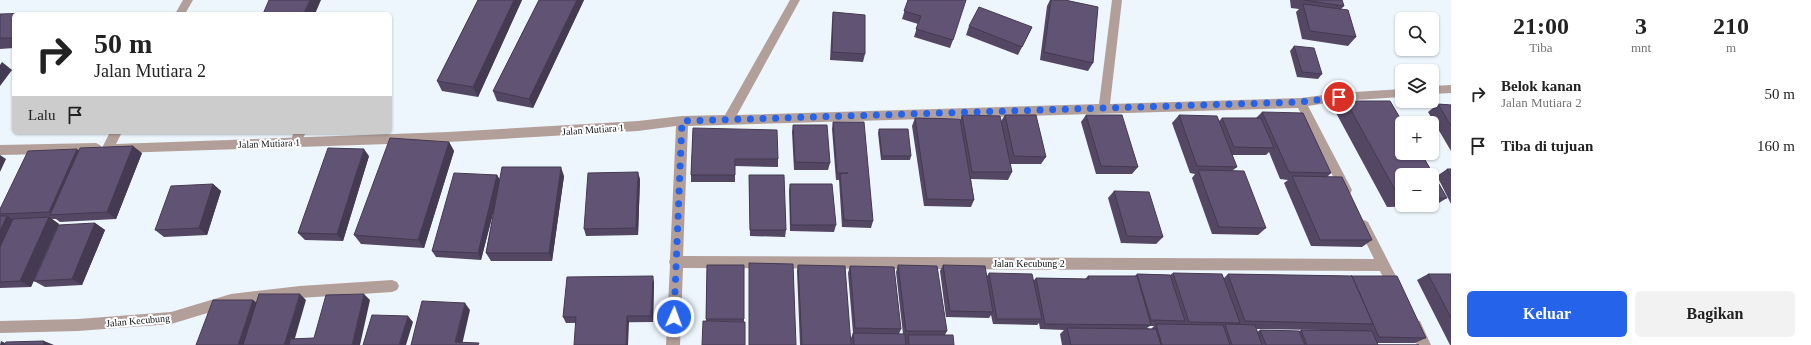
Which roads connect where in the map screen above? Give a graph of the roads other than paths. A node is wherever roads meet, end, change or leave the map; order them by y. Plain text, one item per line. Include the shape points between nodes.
1 (188, 0) edge
2 (795, 0) edge
3 (1117, 0) edge
4 (181, 12) edge
5 (1451, 89) edge
6 (1439, 90) edge
7 (1395, 93) edge
8 (1301, 102) junction
9 (1104, 109) junction
10 (728, 120) junction
11 (682, 121) junction
12 (115, 134) edge
13 (298, 137) edge
14 (108, 148) junction
15 (0, 150) edge
16 (1351, 201) edge
17 (1358, 215) edge
18 (675, 262) junction
19 (1383, 264) junction
20 (392, 286) dead end
21 (1400, 298) edge
22 (1410, 318) edge
23 (0, 327) edge
24 (673, 345) edge
25 (1424, 345) edge

1 - 4 street
2 - 10 street
3 - 9 street
5 - 6 street
7 - 8 street, Jalan Mutiara 1
8 - 9 street, Jalan Mutiara 1
8 - 16 street
9 - 10 street, Jalan Mutiara 1
10 - 11 street, Jalan Mutiara 1
11 - 13 street, Jalan Mutiara 1 via 544,132
11 - 18 street
12 - 14 street
13 - 14 street, Jalan Mutiara 1
14 - 15 street, Jalan Mutiara 1
17 - 19 street
18 - 19 street, Jalan Kecubung 2
18 - 24 street
19 - 21 street
20 - 23 street, Jalan Kecubung via 230,300 171,318 78,325
22 - 25 street

